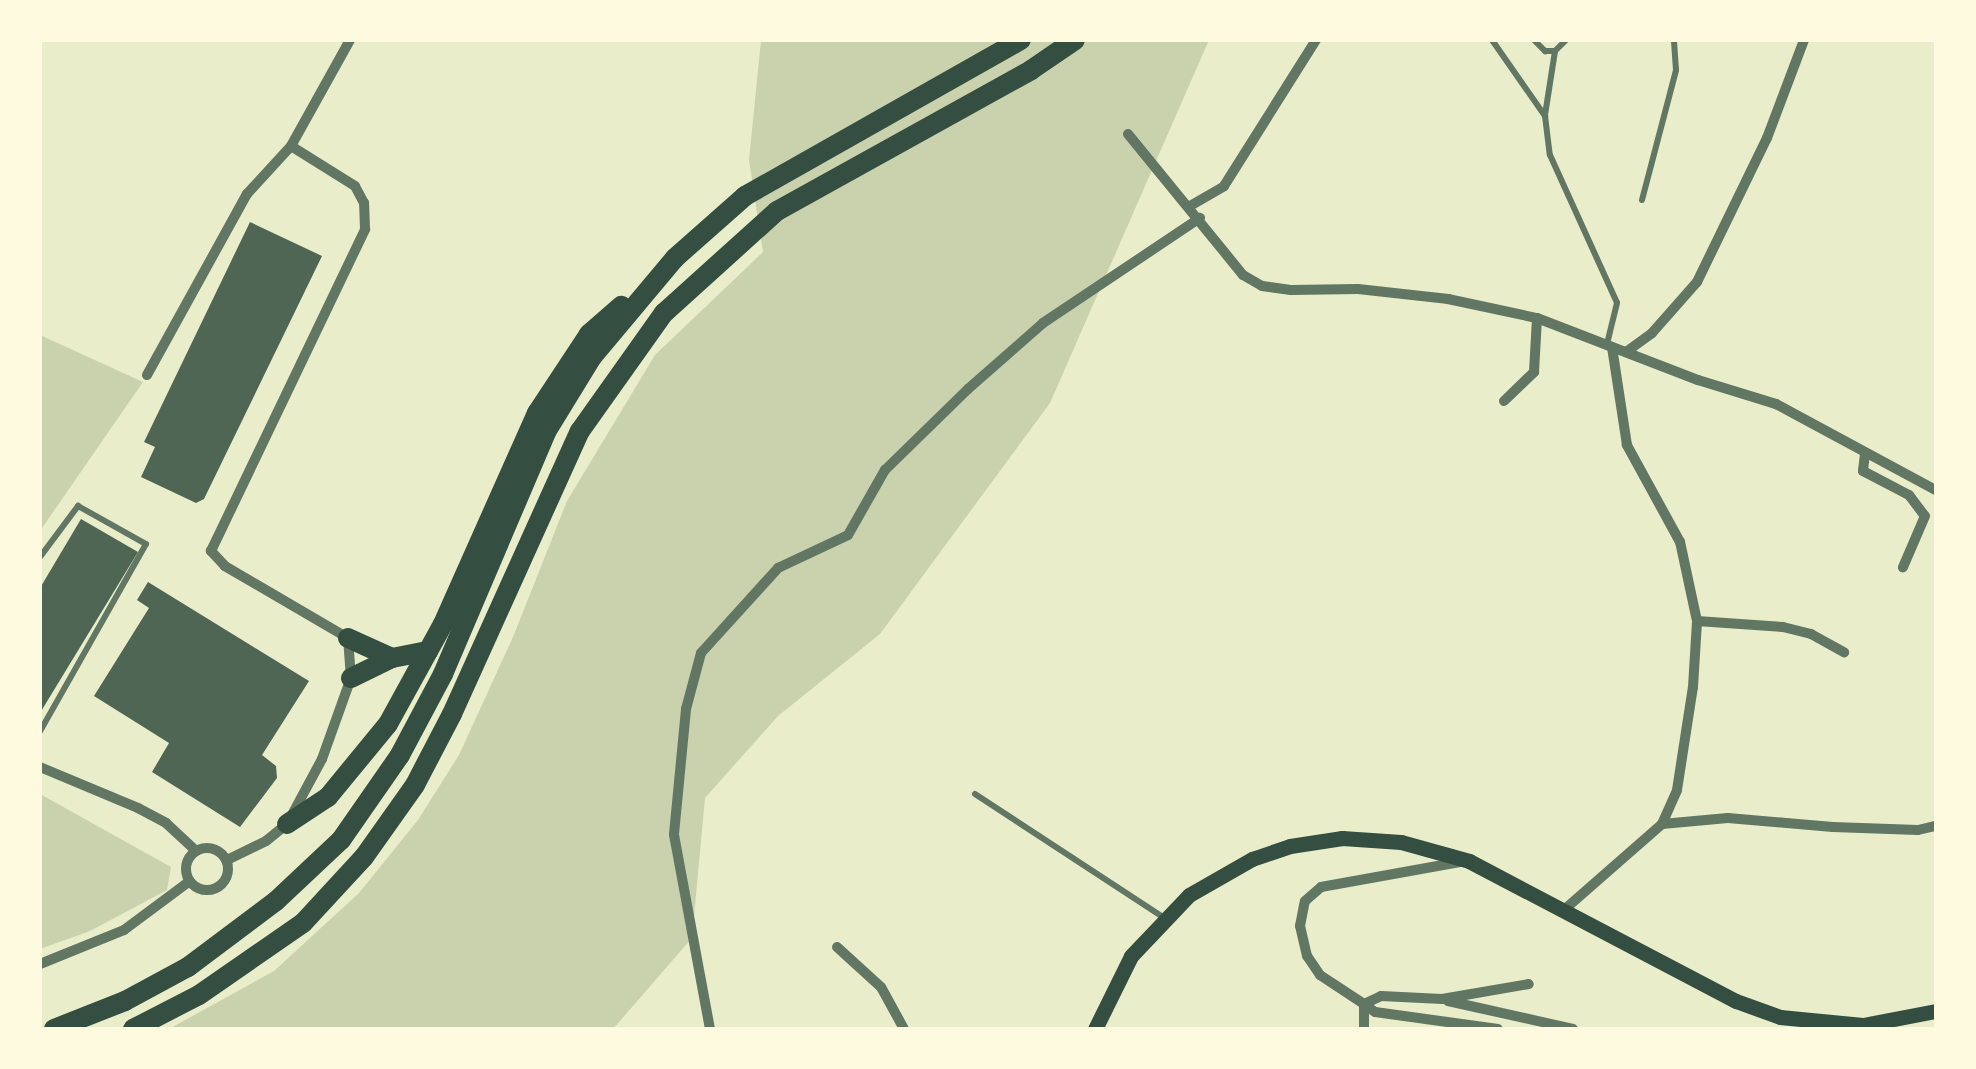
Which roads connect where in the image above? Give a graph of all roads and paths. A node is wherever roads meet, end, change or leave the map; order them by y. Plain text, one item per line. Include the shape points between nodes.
1 (350, 40) edge
2 (1022, 40) edge
3 (1075, 40) edge
4 (1316, 40) edge
5 (1492, 40) edge
6 (1534, 40) edge
7 (1566, 40) edge
8 (1674, 40) edge
9 (1804, 40) edge
10 (1555, 50) junction
11 (1545, 116) junction
12 (1128, 134) dead end
13 (291, 146) junction
14 (1642, 200) dead end
15 (1190, 206) junction
16 (1200, 218) junction
17 (675, 258) junction
18 (1537, 318) junction
19 (1610, 346) junction
20 (1626, 352) junction
21 (147, 375) dead end
22 (1504, 401) dead end
23 (1865, 454) junction
24 (1936, 490) edge
25 (1921, 506) junction
26 (1936, 508) edge
27 (40, 557) edge
28 (1903, 567) dead end
29 (1698, 622) junction
30 (348, 638) junction
31 (428, 651) junction
32 (1844, 652) dead end
33 (392, 658) junction
34 (351, 678) junction
35 (40, 731) edge
36 (40, 767) edge
37 (976, 794) dead end
38 (287, 824) junction
39 (1662, 824) junction
40 (1936, 826) edge
41 (196, 851) junction
42 (227, 860) junction
43 (1469, 861) junction
44 (190, 880) junction
45 (1564, 910) junction
46 (1164, 918) junction
47 (837, 947) dead end
48 (40, 964) edge
49 (1528, 984) dead end
50 (1442, 999) junction
51 (1364, 1004) junction
52 (1936, 1011) edge
53 (54, 1029) edge
54 (133, 1029) edge
55 (710, 1029) edge
56 (904, 1029) edge
57 (1095, 1029) edge
58 (1364, 1029) edge
59 (1498, 1029) edge
60 (1572, 1029) edge

1 - 13 street
2 - 17 highway via 745,196
3 - 54 highway via 778,211 664,314 580,431 452,714 415,785 364,857 302,924 199,995
4 - 15 street via 1224,186
5 - 11 lane
6 - 10 lane via 1545,51
7 - 10 lane
8 - 14 lane via 1676,70
9 - 20 street via 1767,138 1697,282
10 - 11 lane
11 - 19 lane via 1550,155 1617,303
12 - 15 street
13 - 21 street via 247,194
13 - 30 street via 355,186 365,229 211,551 225,566
15 - 16 street
16 - 18 street via 1243,275 1262,286 1448,299
16 - 55 street via 1043,323 885,470 848,535 778,568 701,653 686,709 674,834
17 - 31 highway via 589,334 536,413
17 - 53 highway via 592,357 546,432 443,674 400,755 342,840 276,901 188,967 125,1002
18 - 19 street
18 - 22 street via 1534,372
19 - 20 street
19 - 29 street via 1627,445 1680,542
20 - 23 street via 1776,404
23 - 24 street
23 - 25 street via 1863,471
25 - 26 street
25 - 28 street via 1924,523
27 - 35 lane via 78,506 146,544
29 - 32 street via 1782,627
29 - 39 street via 1677,790
30 - 33 highway
30 - 34 street
31 - 33 highway
31 - 38 highway via 356,768
33 - 34 highway
34 - 38 street via 322,759
36 - 41 street via 166,823
37 - 46 lane
38 - 42 street
39 - 40 street via 1728,818 1850,828
39 - 45 street
41 - 42 street via 208,848
41 - 44 street via 186,864
42 - 44 street via 229,871 218,887 208,890
43 - 45 main road
43 - 46 main road via 1366,838 1290,846 1219,875
43 - 51 street via 1320,887 1305,901 1300,926 1307,956 1320,975
44 - 48 street via 124,930
45 - 52 main road via 1736,1001 1780,1017 1863,1025
46 - 57 main road via 1131,956
47 - 56 street via 880,987
49 - 50 street
50 - 51 street via 1381,996
50 - 60 street
51 - 58 street
51 - 59 street via 1375,1012

